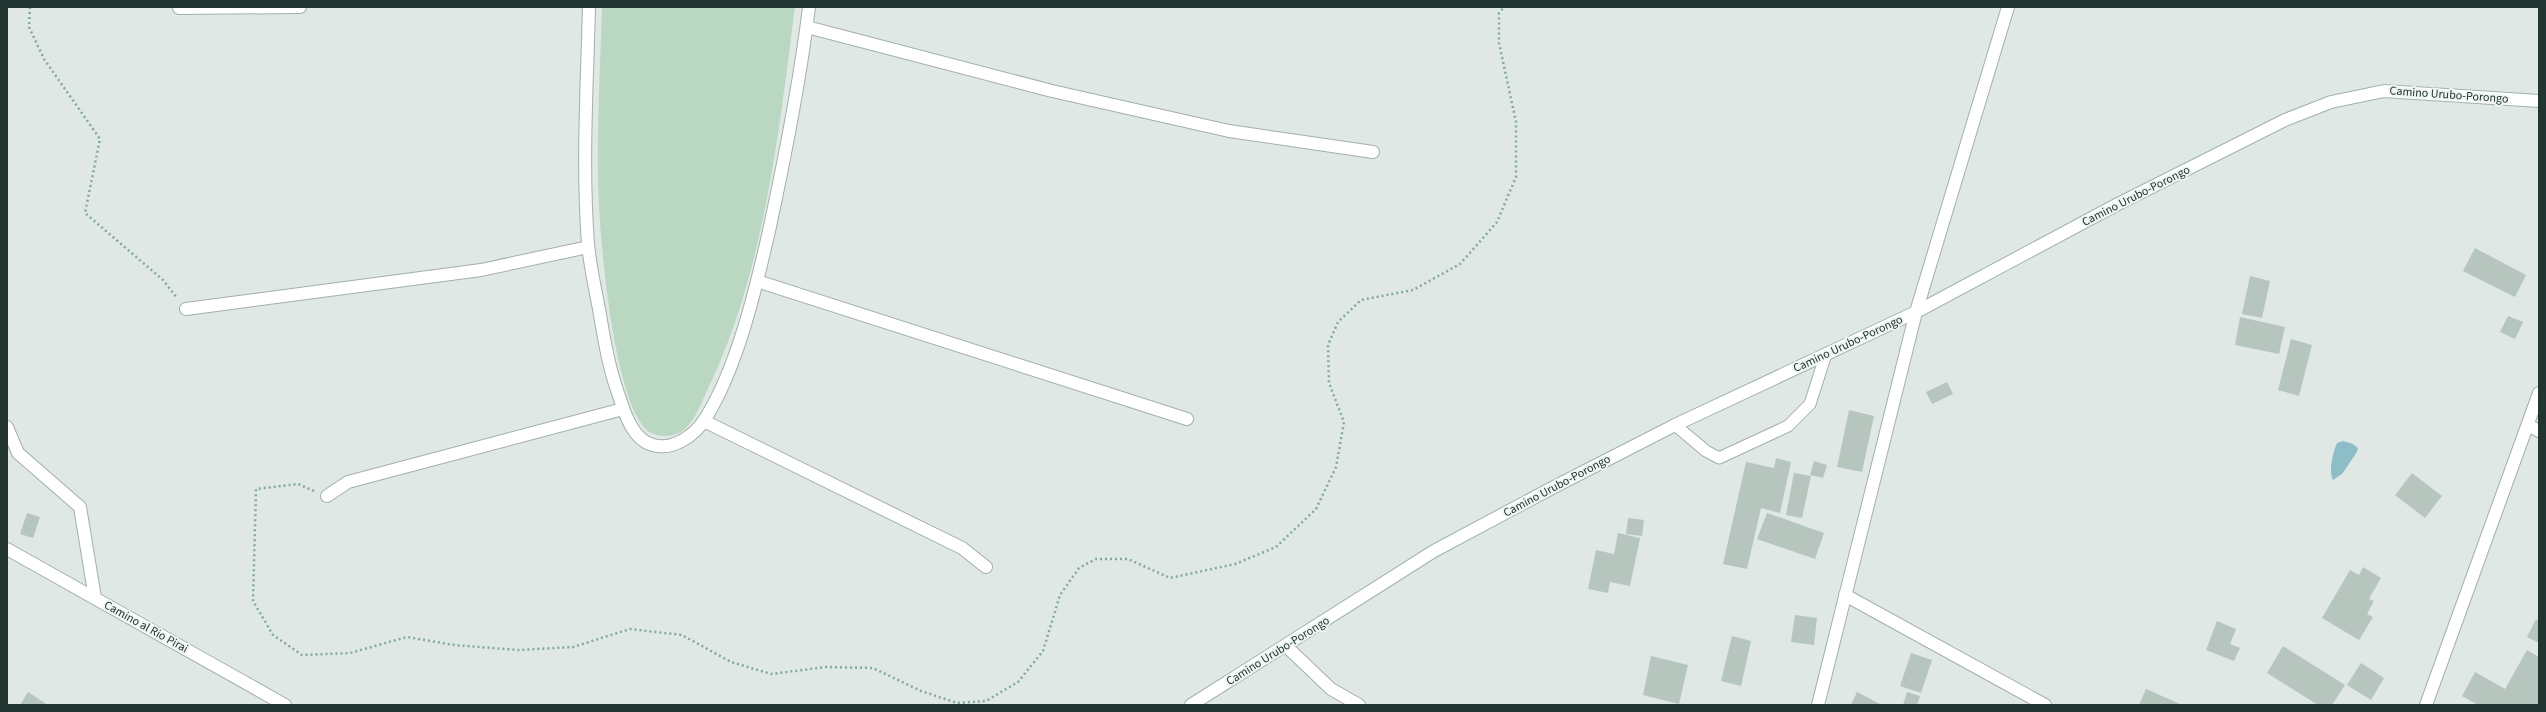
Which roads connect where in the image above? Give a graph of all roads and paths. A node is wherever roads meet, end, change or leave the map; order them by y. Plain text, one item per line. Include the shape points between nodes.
1 (30, 7) edge
2 (300, 7) edge
3 (590, 7) edge
4 (809, 7) edge
5 (1504, 7) edge
6 (2008, 7) edge
7 (179, 8) dead end
8 (807, 27) junction
9 (2539, 101) edge
10 (1373, 152) dead end
11 (588, 247) junction
12 (757, 281) junction
13 (186, 309) joint
14 (1916, 312) junction
15 (1826, 354) junction
16 (2539, 393) edge
17 (623, 409) junction
18 (1188, 419) dead end
19 (704, 421) junction
20 (1675, 425) junction
21 (2528, 425) junction
22 (7, 427) edge
23 (2539, 431) edge
24 (327, 496) joint
25 (7, 549) edge
26 (986, 567) dead end
27 (1845, 595) junction
28 (95, 598) junction
29 (1286, 646) junction
30 (285, 705) edge
31 (1191, 705) edge
32 (1359, 705) edge
33 (1818, 705) edge
34 (2045, 705) edge
35 (2426, 705) edge

1 - 13 path via 29,27 44,59 100,139 85,213 163,280
2 - 7 street
3 - 11 street via 585,171
4 - 8 street
5 - 24 path via 1499,13 1499,43 1516,122 1516,177 1496,222 1460,264 1413,290 1361,300 1338,322 1328,345 1329,383 1344,422 1336,467 1316,509 1276,547 1235,564 1170,578 1128,559 1096,559 1079,568 1060,595 1042,652 1018,682 986,701 957,703 921,691 873,668 826,667 770,674 731,662 682,635 630,628 573,647 518,650 454,645 408,637 350,653 302,655 273,635 253,601 256,489 298,484
6 - 14 street
8 - 10 street via 1052,91 1229,130
8 - 12 street via 786,155
9 - 14 street, Camino Urubo-Porongo via 2384,91 2331,102 2285,120 2146,190
11 - 13 street via 481,270
11 - 17 street via 609,367
12 - 18 street
12 - 19 street via 736,349
14 - 15 street, Camino Urubo-Porongo
14 - 27 street
15 - 20 street, Camino Urubo-Porongo
15 - 20 lane via 1810,404 1788,426 1719,458 1706,451
16 - 21 street
17 - 19 street via 634,432 653,445 672,445 686,439
17 - 24 street via 348,482
19 - 26 street via 962,548
20 - 29 street, Camino Urubo-Porongo via 1434,551
21 - 23 street
21 - 35 street
22 - 28 street via 18,453 80,507
25 - 28 street, Camino al Rio Pirai
27 - 33 street
27 - 34 street
28 - 30 street, Camino al Rio Pirai
29 - 31 street, Camino Urubo-Porongo
29 - 32 street via 1331,689

